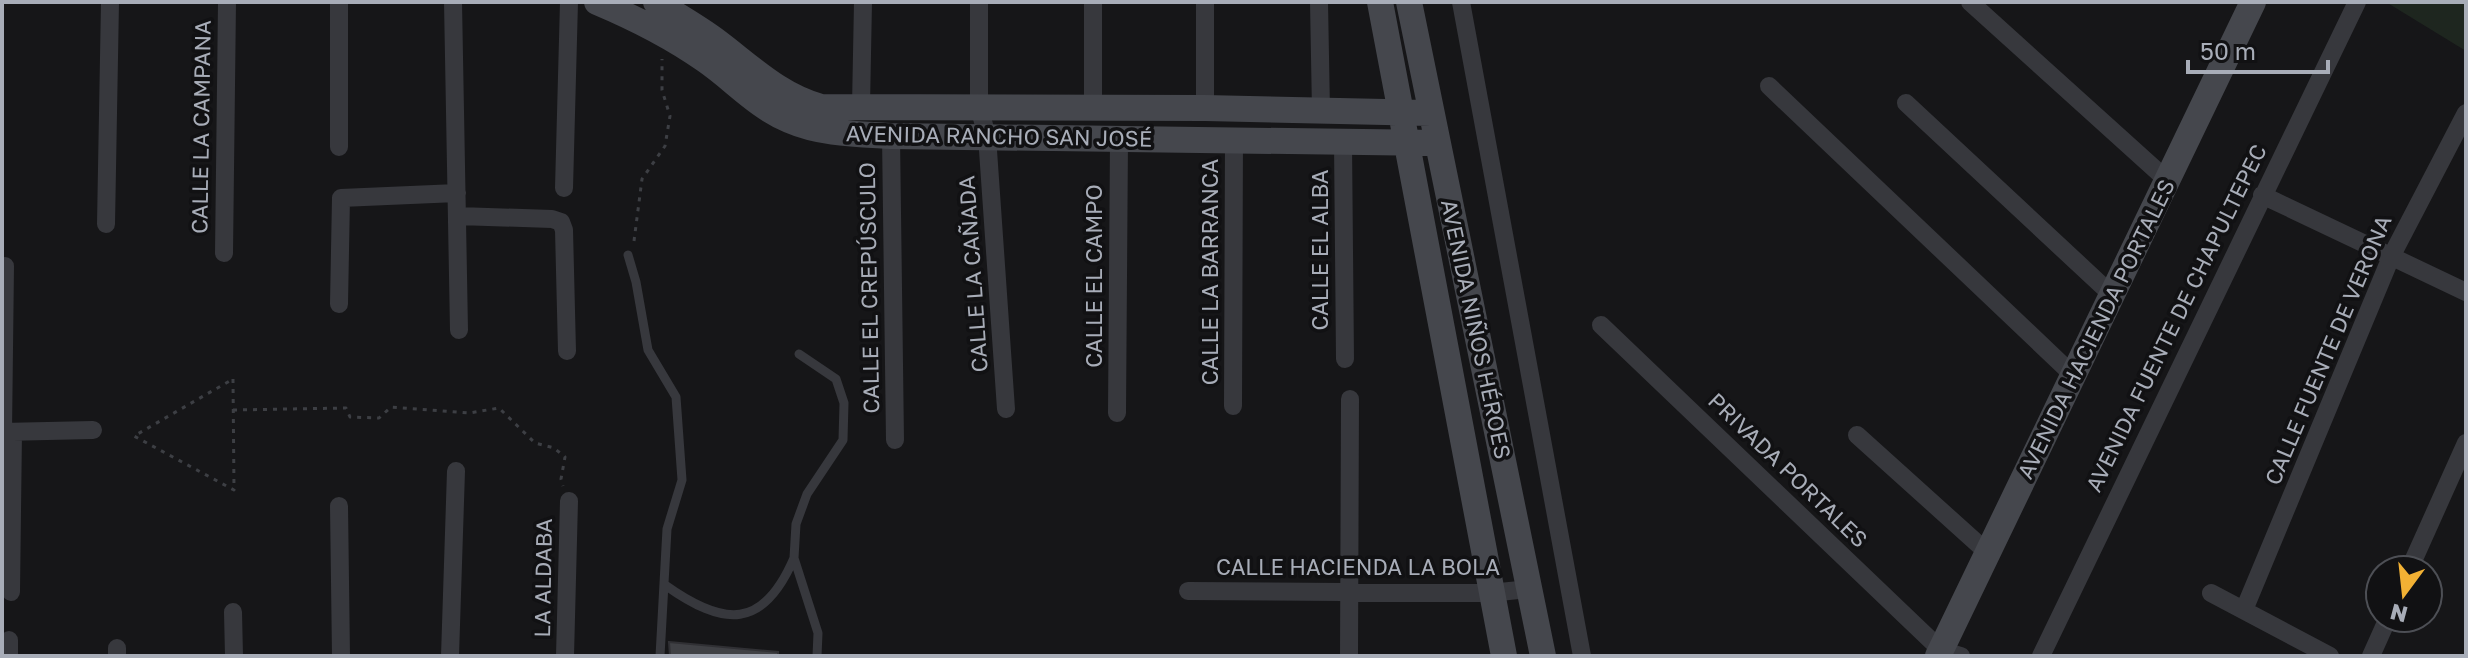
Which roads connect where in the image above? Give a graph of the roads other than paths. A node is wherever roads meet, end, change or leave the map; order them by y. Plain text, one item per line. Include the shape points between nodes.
1 (110, 2) edge
2 (227, 2) edge
3 (339, 2) edge
4 (453, 2) edge
5 (569, 2) edge
6 (597, 2) edge
7 (656, 2) edge
8 (863, 2) edge
9 (979, 2) edge
10 (1093, 2) edge
11 (1205, 2) edge
12 (1319, 2) edge
13 (1380, 2) edge
14 (1409, 2) edge
15 (1461, 2) edge
16 (1970, 2) edge
17 (2253, 2) edge
18 (2357, 2) edge
19 (1769, 86) dead end
20 (1906, 103) dead end
21 (861, 106) junction
22 (979, 107) junction
23 (1093, 107) junction
24 (1205, 108) junction
25 (1321, 111) junction
26 (1402, 113) junction
27 (1431, 113) junction
28 (2466, 113) edge
29 (891, 136) junction
30 (987, 136) junction
31 (1234, 139) junction
32 (1119, 140) junction
33 (1343, 142) junction
34 (1408, 143) junction
35 (1437, 143) junction
36 (339, 147) dead end
37 (2167, 180) junction
38 (564, 188) dead end
39 (457, 193) junction
40 (2262, 195) junction
41 (458, 216) junction
42 (106, 224) dead end
43 (224, 253) dead end
44 (628, 255) road end
45 (2391, 257) junction
46 (5, 266) dead end
47 (2466, 292) edge
48 (2112, 295) junction
49 (339, 304) dead end
50 (1601, 325) dead end
51 (459, 330) dead end
52 (567, 351) dead end
53 (799, 354) dead end
54 (1345, 359) dead end
55 (2073, 375) junction
56 (1350, 399) dead end
57 (1233, 406) dead end
58 (1006, 409) dead end
59 (1117, 413) dead end
60 (93, 430) dead end
61 (6, 432) edge
62 (1857, 435) dead end
63 (895, 440) dead end
64 (2466, 443) edge
65 (456, 471) dead end
66 (569, 501) road end
67 (339, 506) dead end
68 (1988, 553) junction
69 (2416, 554) edge
70 (794, 558) junction
71 (665, 585) junction
72 (1529, 589) junction
73 (1188, 591) dead end
74 (11, 592) dead end
75 (1349, 592) junction
76 (1490, 593) junction
77 (2211, 593) dead end
78 (2244, 610) junction
79 (233, 612) dead end
80 (2381, 634) edge
81 (1947, 654) edge
82 (234, 656) edge
83 (341, 656) edge
84 (450, 656) edge
85 (565, 656) edge
86 (660, 656) edge
87 (817, 656) edge
88 (1349, 656) edge
89 (1504, 656) edge
90 (1543, 656) edge
91 (1582, 656) edge
92 (2041, 656) edge
93 (2330, 656) edge
94 (2371, 656) edge

1 - 42 street
2 - 43 street, CALLE LA CAMPANA
3 - 36 street
4 - 39 street
5 - 38 street
6 - 29 main road, AVENIDA RANCHO SAN JOSÉ via 642,20 707,61 757,104 791,121 834,132
7 - 21 main road, AVENIDA RANCHO SAN JOSÉ via 796,100 821,107
8 - 21 street
9 - 22 street, CALLE LA CAÑADA
10 - 23 street
11 - 24 street
12 - 25 street
13 - 26 main road, AVENIDA NIÑOS HÉROES
14 - 27 main road, AVENIDA NIÑOS HÉROES
15 - 91 street
16 - 37 street
17 - 37 main road, AVENIDA HACIENDA PORTALES
18 - 40 street, AVENIDA FUENTE DE CHAPULTEPEC
19 - 55 street
20 - 48 street
21 - 22 main road, AVENIDA RANCHO SAN JOSÉ
22 - 23 main road, AVENIDA RANCHO SAN JOSÉ
22 - 30 street, CALLE LA CAÑADA
23 - 24 main road, AVENIDA RANCHO SAN JOSÉ
24 - 25 main road, AVENIDA RANCHO SAN JOSÉ
25 - 26 main road, AVENIDA RANCHO SAN JOSÉ
26 - 27 main road, AVENIDA RANCHO SAN JOSÉ
26 - 34 main road, AVENIDA NIÑOS HÉROES
27 - 35 main road, AVENIDA NIÑOS HÉROES
28 - 45 street, CALLE FUENTE DE VERONA
29 - 30 main road, AVENIDA RANCHO SAN JOSÉ
29 - 63 street, CALLE EL CREPÚSCULO
30 - 32 main road, AVENIDA RANCHO SAN JOSÉ
30 - 58 street, CALLE LA CAÑADA
31 - 32 main road, AVENIDA RANCHO SAN JOSÉ
31 - 33 main road, AVENIDA RANCHO SAN JOSÉ
31 - 57 street, CALLE LA BARRANCA
32 - 59 street, CALLE EL CAMPO
33 - 34 main road, AVENIDA RANCHO SAN JOSÉ
33 - 54 street, CALLE EL ALBA
34 - 35 main road, AVENIDA RANCHO SAN JOSÉ
34 - 76 main road, AVENIDA NIÑOS HÉROES
35 - 72 main road, AVENIDA NIÑOS HÉROES
37 - 48 main road, AVENIDA HACIENDA PORTALES
39 - 41 street
39 - 49 street via 341,198
40 - 45 street
40 - 92 street, AVENIDA FUENTE DE CHAPULTEPEC
41 - 51 street
41 - 52 street via 561,222
44 - 71 lane via 648,350 676,397 682,480 667,529
45 - 47 street
45 - 78 street, CALLE FUENTE DE VERONA
46 - 61 street
48 - 55 main road, AVENIDA HACIENDA PORTALES
50 - 81 street, PRIVADA PORTALES
53 - 70 lane via 836,379 844,403 843,440 807,494 796,524
55 - 68 main road, AVENIDA HACIENDA PORTALES
56 - 75 street
60 - 61 street
61 - 74 street
62 - 68 street
64 - 69 street
65 - 84 street
66 - 85 street, LA ALDABA
67 - 83 street
68 - 81 main road, AVENIDA HACIENDA PORTALES
70 - 71 lane via 782,586 763,609 734,615 696,607
70 - 87 lane via 818,633
71 - 86 lane
72 - 76 street, CALLE HACIENDA LA BOLA
72 - 90 main road, AVENIDA NIÑOS HÉROES
73 - 75 street, CALLE HACIENDA LA BOLA
75 - 76 street, CALLE HACIENDA LA BOLA
75 - 88 street
76 - 89 main road, AVENIDA NIÑOS HÉROES
77 - 78 street
78 - 93 street
79 - 82 street
80 - 94 street

